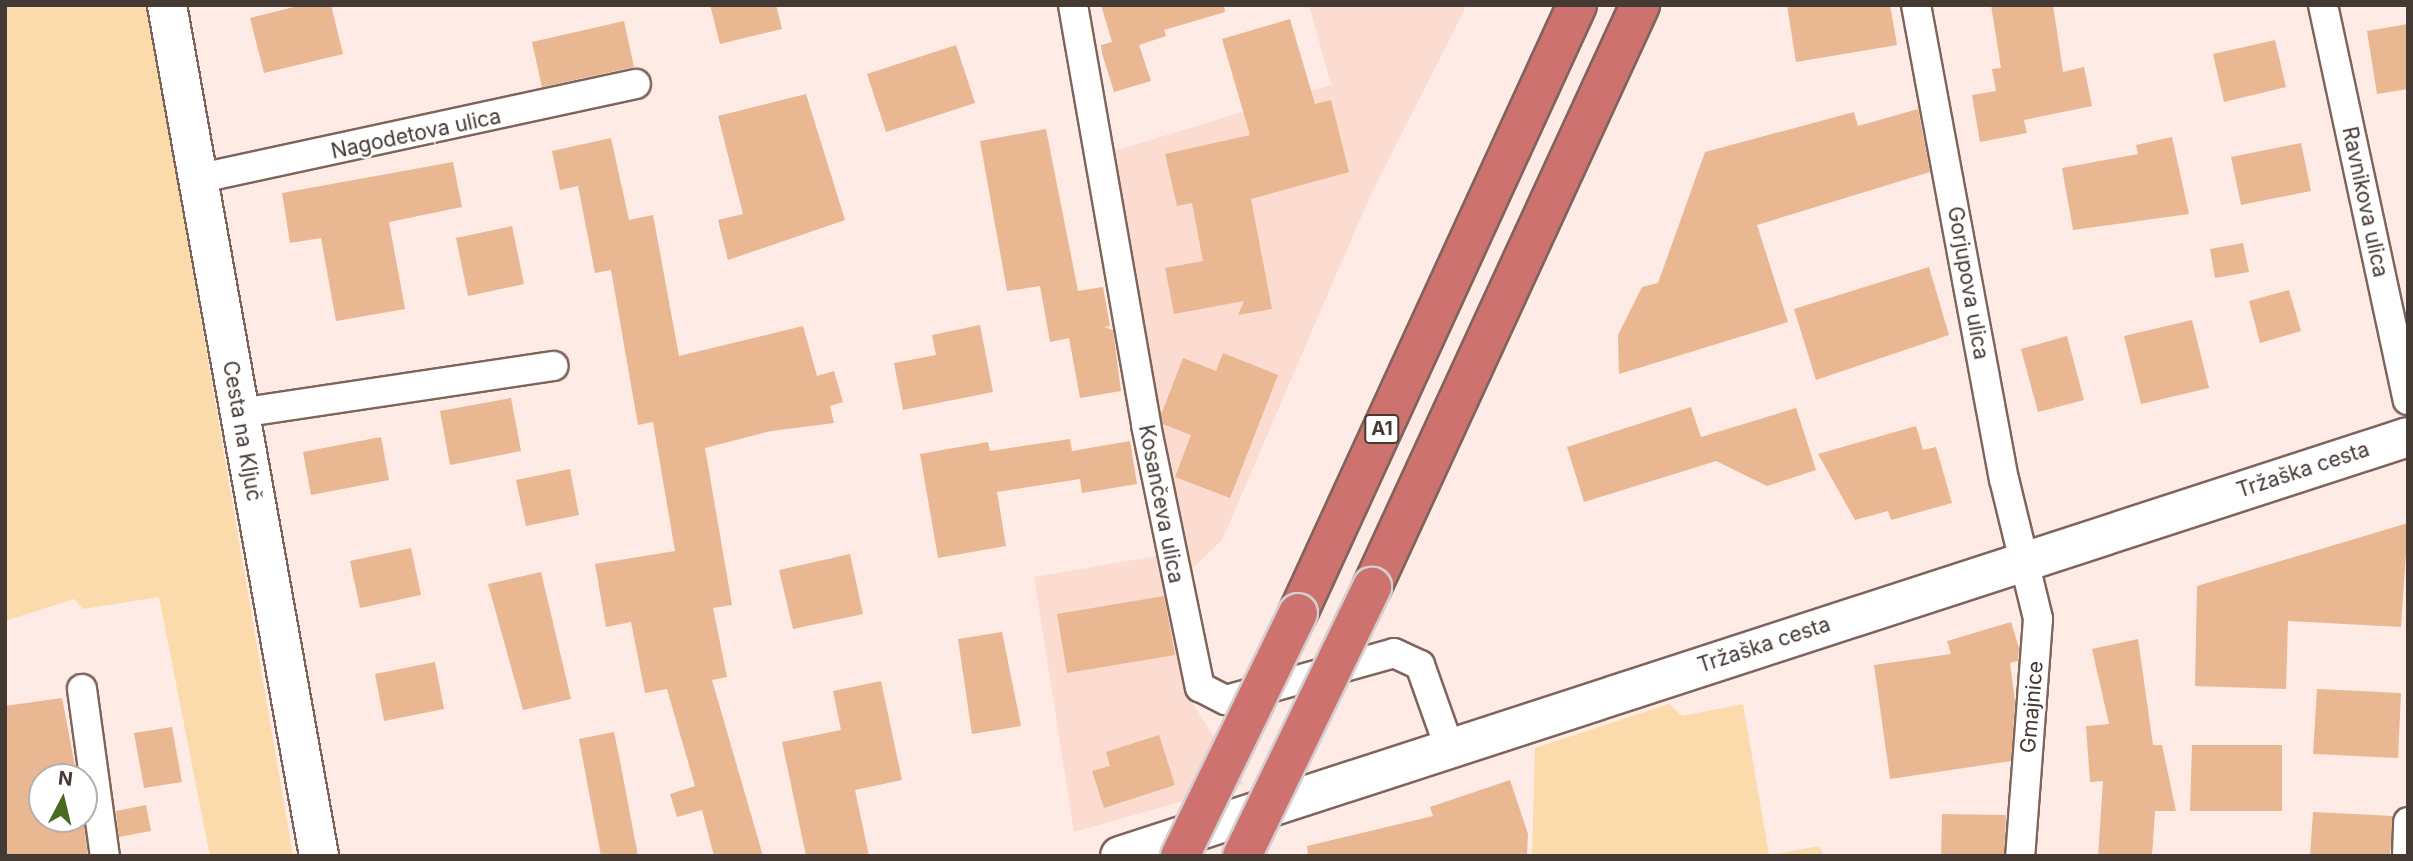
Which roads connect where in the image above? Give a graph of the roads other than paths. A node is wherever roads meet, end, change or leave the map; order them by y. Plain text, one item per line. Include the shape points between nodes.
1 (167, 5) edge
2 (1073, 5) edge
3 (1577, 5) edge
4 (1640, 5) edge
5 (1916, 5) edge
6 (2323, 5) edge
7 (636, 84) dead end
8 (195, 179) junction
9 (554, 366) dead end
10 (2408, 400) edge
11 (239, 413) junction
12 (2408, 437) edge
13 (2021, 561) junction
14 (82, 689) dead end
15 (1449, 747) junction
16 (2408, 822) edge
17 (105, 856) edge
18 (319, 856) edge
19 (1120, 856) edge
20 (1180, 856) edge
21 (1242, 856) edge
22 (2020, 856) edge
23 (2406, 856) edge

1 - 8 main road, Cesta na Ključ
2 - 15 street, Kosančeva ulica via 1146,425 1200,687 1226,700 1394,653 1420,665
3 - 20 highway, A1, bridge via 1298,613
4 - 21 highway, bridge via 1372,587
5 - 13 street, Gorjupova ulica
6 - 10 street, Ravnikova ulica
7 - 8 street, Nagodetova ulica
8 - 11 main road, Cesta na Ključ
9 - 11 street
11 - 18 main road, Cesta na Ključ
12 - 13 main road, Tržaška cesta
13 - 15 main road, Tržaška cesta
13 - 22 street, Gmajnice via 2039,619
14 - 17 street
15 - 19 main road, Tržaška cesta
16 - 23 street

